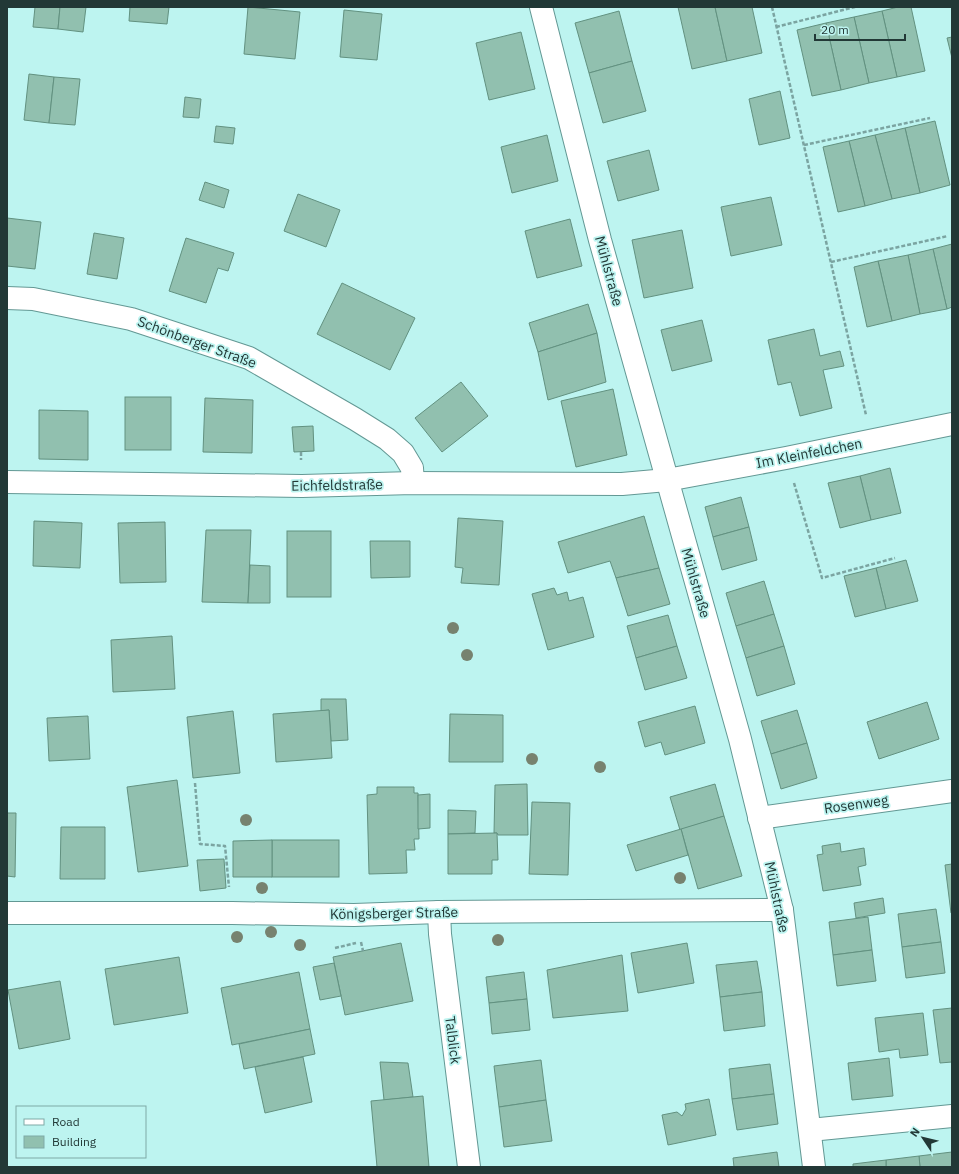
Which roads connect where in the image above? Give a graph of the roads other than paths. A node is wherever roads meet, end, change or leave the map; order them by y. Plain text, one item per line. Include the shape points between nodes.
1 (541, 7) edge
2 (7, 298) edge
3 (952, 424) edge
4 (667, 480) junction
5 (7, 482) edge
6 (413, 483) junction
7 (952, 791) edge
8 (760, 818) junction
9 (782, 910) junction
10 (439, 912) junction
11 (7, 913) edge
12 (952, 1116) edge
13 (810, 1130) junction
14 (468, 1167) edge
15 (814, 1167) edge

1 - 4 street, Mühlstraße via 600,240
2 - 6 street, Schönberger Straße via 33,299 131,319 249,358 387,439 403,453 412,468
3 - 4 street, Im Kleinfeldchen
4 - 6 street, Eichfeldstraße via 622,484
4 - 8 street, Mühlstraße
5 - 6 street, Eichfeldstraße via 302,486
7 - 8 street, Rosenweg
8 - 9 street, Mühlstraße
9 - 10 street, Königsberger Straße
9 - 13 street, Mühlstraße
10 - 11 street, Königsberger Straße
10 - 14 street, Talblick
12 - 13 street
13 - 15 street, Mühlstraße

